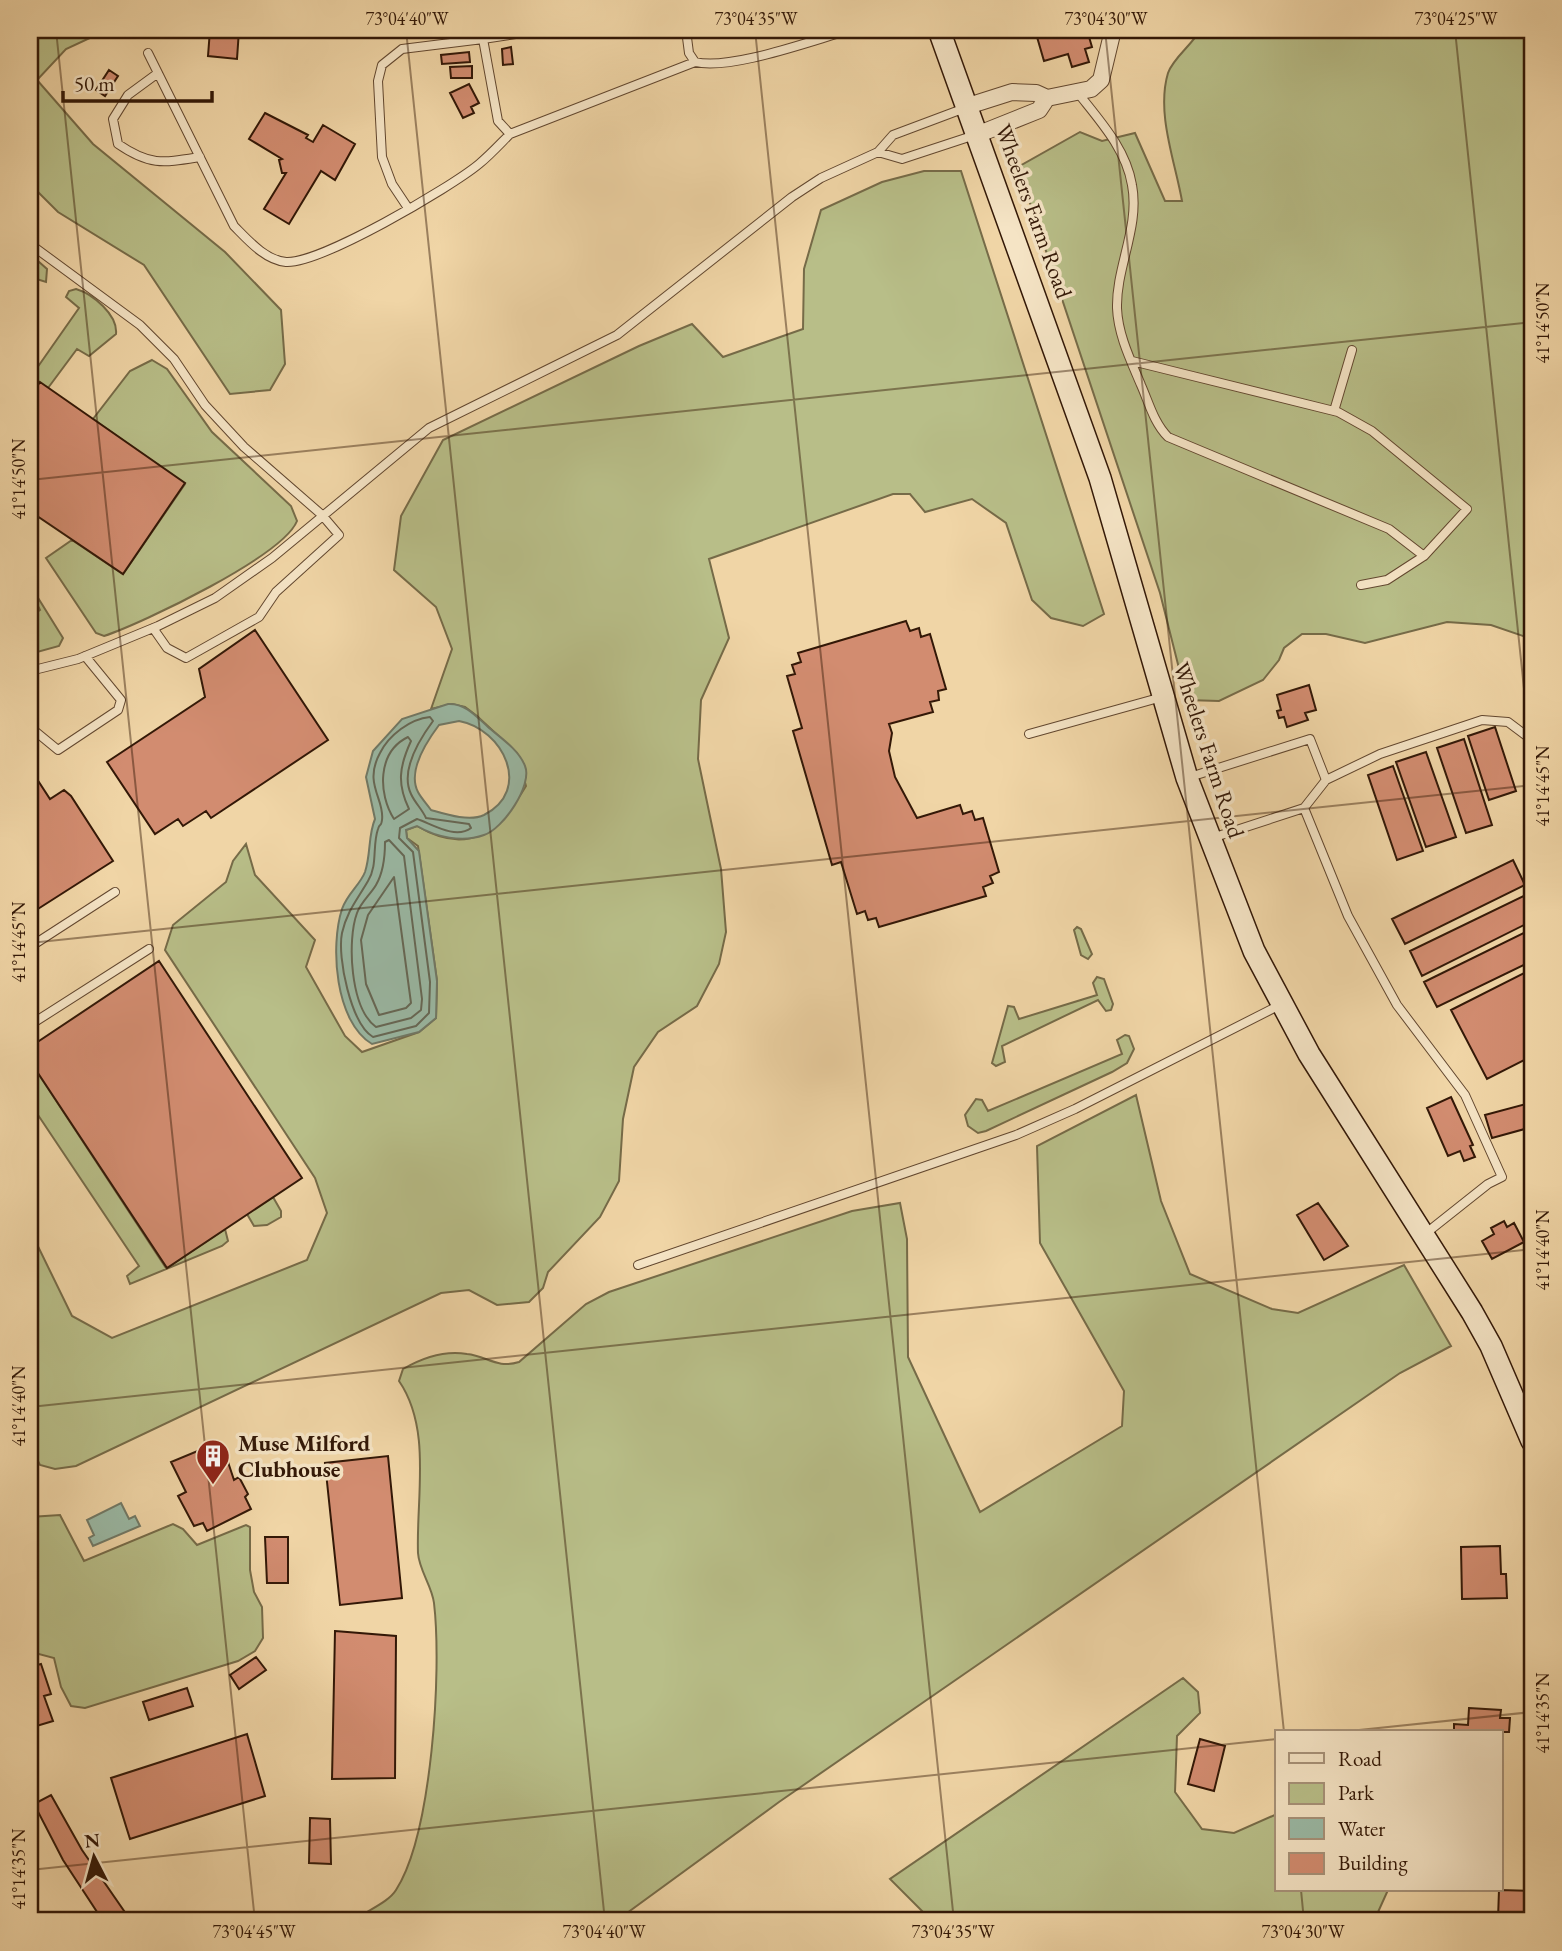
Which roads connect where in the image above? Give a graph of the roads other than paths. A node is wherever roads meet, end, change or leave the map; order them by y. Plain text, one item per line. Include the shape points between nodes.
1 (542, 30) edge
2 (686, 30) edge
3 (850, 30) edge
4 (939, 30) edge
5 (1113, 30) edge
6 (483, 39) junction
7 (148, 53) dead end
8 (695, 62) junction
9 (158, 73) junction
10 (1078, 93) junction
11 (1047, 98) junction
12 (968, 106) junction
13 (510, 134) junction
14 (979, 134) junction
15 (878, 152) junction
16 (200, 157) junction
17 (408, 208) junction
18 (30, 244) edge
19 (1352, 350) dead end
20 (1132, 361) junction
21 (1334, 411) junction
22 (322, 515) junction
23 (1424, 556) junction
24 (1361, 585) dead end
25 (153, 628) junction
26 (85, 656) junction
27 (30, 671) edge
28 (1162, 697) junction
29 (30, 727) edge
30 (1029, 734) dead end
31 (1532, 740) edge
32 (1187, 778) junction
33 (1326, 780) junction
34 (1304, 808) junction
35 (1209, 839) junction
36 (115, 892) dead end
37 (30, 947) edge
38 (149, 949) dead end
39 (1280, 1005) junction
40 (30, 1025) edge
41 (1424, 1234) junction
42 (638, 1265) dead end
43 (1532, 1441) edge

1 - 6 lane
2 - 8 lane
3 - 8 lane via 747,58 706,65
4 - 12 main road, Wheelers Farm Road
5 - 10 street via 1101,80
6 - 13 lane via 498,121
6 - 17 lane via 402,49 382,65 378,81 382,158
7 - 9 lane
8 - 13 lane
9 - 16 lane
9 - 16 lane via 128,95 113,119 118,144 141,159 165,163
10 - 11 street
10 - 20 lane via 1126,161 1133,186 1133,217 1117,307
11 - 12 street via 1012,92
11 - 14 street via 1039,110
12 - 14 main road, Wheelers Farm Road
12 - 15 lane via 893,135
13 - 17 lane via 479,165
14 - 15 lane via 902,159
14 - 28 main road, Wheelers Farm Road via 1101,478
15 - 22 lane via 792,197 617,335 429,428
16 - 17 lane via 234,226 252,245 283,262 327,253
18 - 22 lane via 140,325 174,359 205,405 244,447
19 - 21 lane
20 - 21 lane
20 - 23 lane via 1159,428 1168,437 1389,529
21 - 23 lane via 1372,431 1467,509
22 - 25 lane via 215,598
22 - 25 lane via 339,535 276,592 259,617 186,658 167,648
23 - 24 lane via 1387,580
25 - 26 lane
26 - 27 lane
26 - 29 lane via 121,700 118,710 58,750
28 - 30 lane
28 - 32 main road, Wheelers Farm Road
31 - 33 lane via 1508,722 1482,720 1380,754
32 - 33 lane via 1310,739
32 - 35 main road, Wheelers Farm Road
33 - 34 lane
34 - 35 lane
34 - 41 lane via 1349,916 1397,1005 1465,1095 1502,1177
35 - 39 main road, Wheelers Farm Road
36 - 37 lane
38 - 40 lane
39 - 41 main road, Wheelers Farm Road
39 - 42 lane via 1016,1135
41 - 43 main road, Wheelers Farm Road via 1491,1346

